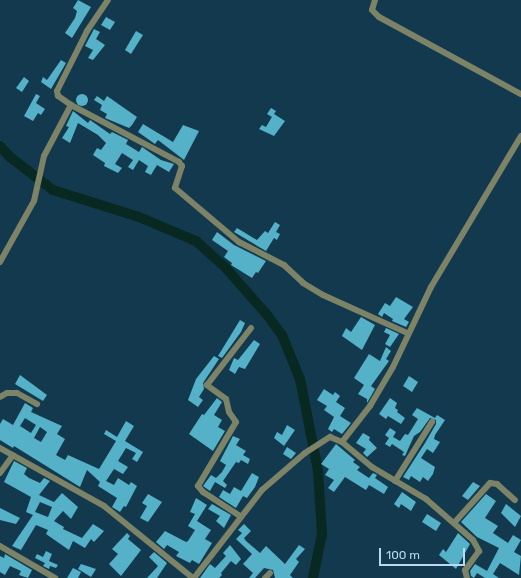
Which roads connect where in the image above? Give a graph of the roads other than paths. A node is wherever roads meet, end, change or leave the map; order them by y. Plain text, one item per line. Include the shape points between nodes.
1 (108, 0) edge
2 (375, 0) edge
3 (521, 94) edge
4 (71, 105) junction
5 (521, 136) edge
6 (0, 262) edge
7 (251, 328) dead end
8 (407, 333) junction
9 (0, 397) edge
10 (36, 404) dead end
11 (432, 422) dead end
12 (342, 442) junction
13 (0, 448) edge
14 (13, 455) junction
15 (0, 473) edge
16 (394, 481) junction
17 (515, 500) dead end
18 (240, 516) junction
19 (454, 523) junction
20 (0, 546) edge
21 (270, 573) dead end
22 (55, 578) edge
23 (193, 578) edge
24 (265, 578) edge
25 (467, 578) edge

1 - 4 street via 88,30 57,92 58,96
2 - 3 street via 372,10 379,17
4 - 6 street via 44,156 29,212
4 - 8 street via 179,162 182,166 175,188 239,242 284,265 303,283 323,295
5 - 8 street via 457,242
7 - 18 street via 207,385 226,399 229,412 236,422 198,486 198,489
8 - 12 street via 381,390
9 - 10 street via 7,393 17,393
11 - 16 street
12 - 16 street
12 - 18 street via 332,437 305,453 262,490
13 - 14 street
14 - 15 street
14 - 23 street via 104,506
16 - 19 street via 426,499
17 - 19 street via 497,484 490,483
18 - 23 street
19 - 25 street via 478,548 477,554 465,570
20 - 22 street
21 - 24 street

